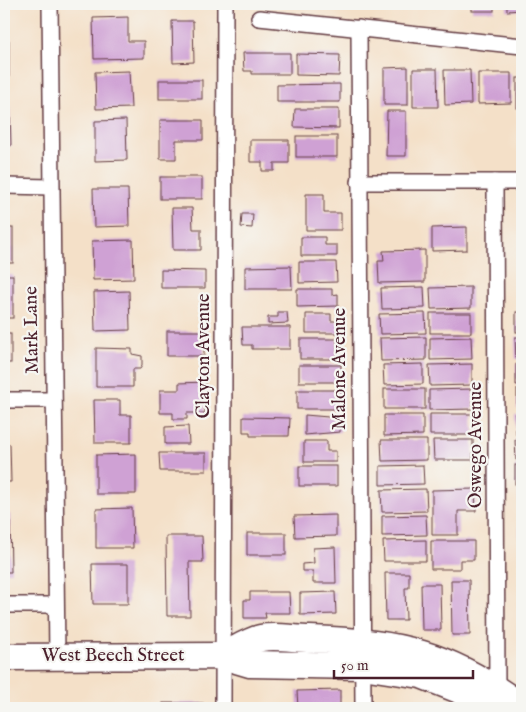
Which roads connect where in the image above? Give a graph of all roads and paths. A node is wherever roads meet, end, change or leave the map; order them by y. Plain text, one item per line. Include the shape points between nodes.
1 (50, 4) edge
2 (225, 4) edge
3 (259, 18) dead end
4 (359, 28) junction
5 (522, 46) edge
6 (359, 182) junction
7 (495, 182) junction
8 (522, 182) edge
9 (4, 186) edge
10 (51, 187) junction
11 (4, 400) edge
12 (53, 400) junction
13 (4, 605) edge
14 (54, 605) junction
15 (362, 653) junction
16 (223, 656) junction
17 (4, 657) edge
18 (56, 657) junction
19 (493, 701) edge
20 (522, 707) edge
21 (223, 708) edge
22 (363, 708) edge

1 - 10 street, Mark Lane
2 - 16 street, Clayton Avenue
3 - 4 street
4 - 5 street
4 - 6 street, Malone Avenue
6 - 7 street
6 - 15 street, Malone Avenue
7 - 8 street
7 - 19 street, Oswego Avenue
9 - 10 street
10 - 12 street, Mark Lane
11 - 12 street
12 - 14 street, Mark Lane
13 - 14 street
14 - 18 street, Mark Lane
15 - 16 highway, West Beech Street via 261,638
15 - 19 highway, West Beech Street via 420,652 450,662
15 - 22 street, Malone Avenue
16 - 18 highway, West Beech Street
16 - 21 street, Clayton Avenue
17 - 18 highway, West Beech Street
19 - 20 highway, West Beech Street

